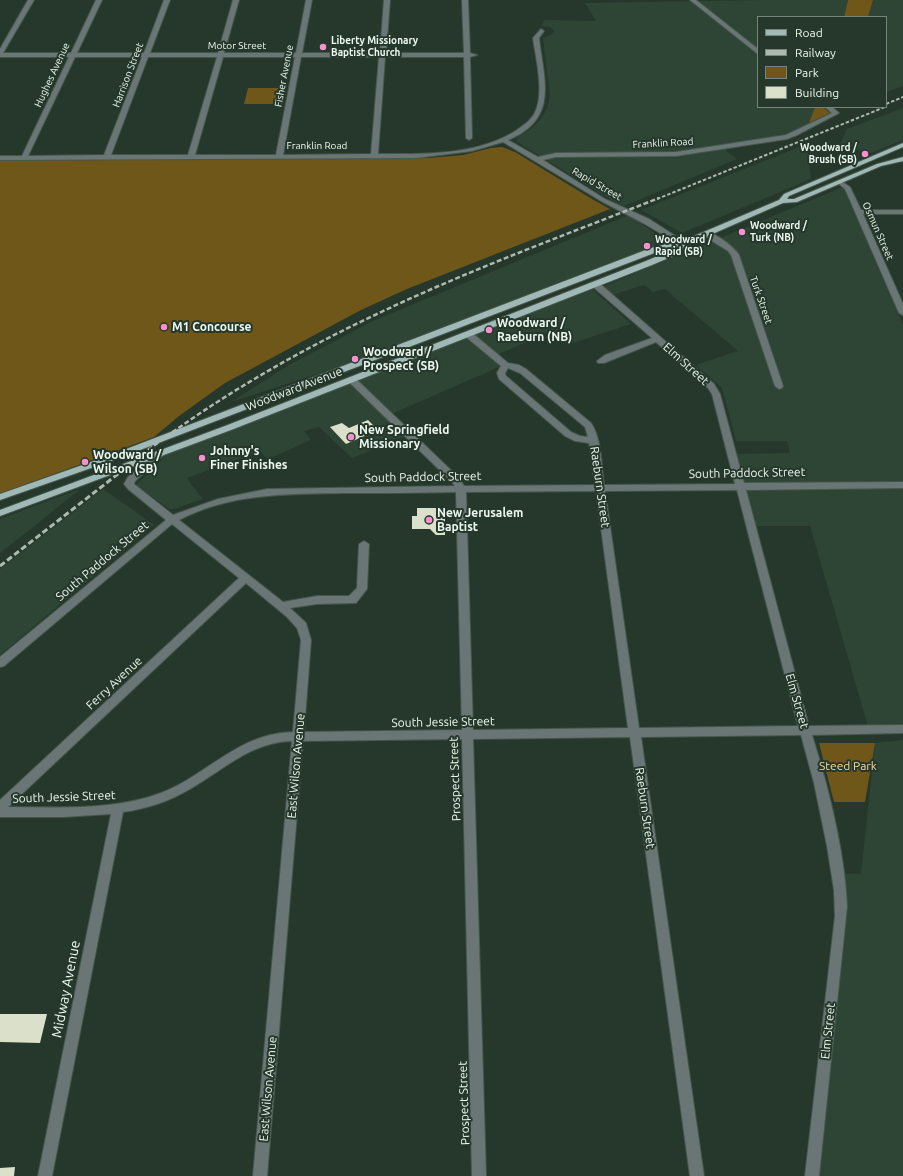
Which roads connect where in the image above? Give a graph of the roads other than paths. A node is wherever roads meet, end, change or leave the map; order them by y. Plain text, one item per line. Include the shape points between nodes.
1 (31, 0) edge
2 (99, 0) edge
3 (167, 0) edge
4 (236, 0) edge
5 (309, 0) edge
6 (387, 0) edge
7 (466, 0) edge
8 (693, 0) edge
9 (541, 31) dead end
10 (757, 51) edge
11 (0, 55) edge
12 (73, 55) junction
13 (146, 55) junction
14 (220, 55) junction
15 (298, 55) junction
16 (382, 55) junction
17 (467, 55) junction
18 (474, 55) dead end
19 (829, 108) edge
20 (469, 138) dead end
21 (503, 139) junction
22 (903, 145) edge
23 (279, 156) junction
24 (374, 156) junction
25 (107, 157) junction
26 (191, 157) junction
27 (0, 158) edge
28 (24, 158) junction
29 (903, 159) edge
30 (536, 160) junction
31 (841, 182) junction
32 (782, 201) junction
33 (859, 212) junction
34 (903, 212) edge
35 (707, 234) junction
36 (682, 244) junction
37 (595, 284) junction
38 (509, 306) junction
39 (903, 313) edge
40 (468, 334) junction
41 (428, 337) junction
42 (658, 339) junction
43 (601, 361) dead end
44 (505, 365) junction
45 (352, 380) junction
46 (780, 386) dead end
47 (594, 440) junction
48 (162, 453) junction
49 (903, 485) edge
50 (740, 486) junction
51 (600, 488) junction
52 (461, 490) junction
53 (0, 497) edge
54 (0, 513) edge
55 (172, 519) junction
56 (364, 544) dead end
57 (245, 578) junction
58 (281, 606) junction
59 (0, 663) edge
60 (903, 729) edge
61 (805, 731) junction
62 (635, 733) junction
63 (467, 734) junction
64 (299, 736) junction
65 (0, 807) edge
66 (118, 809) junction
67 (0, 812) edge
68 (45, 1176) edge
69 (260, 1176) edge
70 (479, 1176) edge
71 (697, 1176) edge
72 (812, 1176) edge

1 - 11 street
2 - 12 street, Hughes Avenue
3 - 13 street, Harrison Street
4 - 14 street
5 - 15 street, Fisher Avenue
6 - 16 street
7 - 17 street
8 - 10 street
9 - 21 street, Franklin Road via 536,38 543,95 540,109 526,126
11 - 12 street, Motor Street
12 - 13 street, Motor Street
12 - 28 street, Hughes Avenue
13 - 14 street, Motor Street
13 - 25 street, Harrison Street
14 - 15 street, Motor Street
14 - 26 street
15 - 16 street, Motor Street
15 - 23 street, Fisher Avenue
16 - 17 street, Motor Street
16 - 24 street
17 - 18 street, Motor Street
17 - 20 street
19 - 30 street, Franklin Road via 836,113 790,136 680,154 556,156
21 - 24 street, Franklin Road via 448,154
21 - 30 street, Rapid Street
22 - 32 main road, Woodward Avenue via 786,194
23 - 24 street, Franklin Road
23 - 26 street, Franklin Road
25 - 26 street, Franklin Road
25 - 28 street, Franklin Road
27 - 28 street, Franklin Road
29 - 31 main road, Woodward Avenue via 879,165
30 - 36 street, Rapid Street
31 - 32 main road, Woodward Avenue via 796,201
31 - 33 street, Osmun Street via 848,188
32 - 35 main road, Woodward Avenue
33 - 34 street
33 - 39 street, Osmun Street
35 - 36 main road, Woodward Avenue
35 - 46 street, Turk Street via 731,249 735,255
36 - 37 main road, Woodward Avenue via 675,252
36 - 38 main road, Woodward Avenue via 661,248
37 - 40 main road, Woodward Avenue
37 - 42 street, Elm Street
38 - 40 main road via 514,308 514,312 470,328
38 - 41 main road, Woodward Avenue
40 - 44 street, Raeburn Street
40 - 45 main road, Woodward Avenue
41 - 45 main road via 420,346 344,375 346,379
41 - 53 main road, Woodward Avenue via 111,458
42 - 43 street
42 - 50 street, Elm Street via 714,391
44 - 47 street, Raeburn Street via 523,371 588,425
44 - 47 street, Raeburn Street via 502,377 568,434 578,439
45 - 48 main road, Woodward Avenue
45 - 52 street via 456,480
47 - 51 street, Raeburn Street
48 - 54 main road, Woodward Avenue
48 - 55 street, East Wilson Avenue via 131,479 129,484
49 - 50 street, South Paddock Street
50 - 51 street, South Paddock Street
50 - 61 street, Elm Street
51 - 52 street, South Paddock Street
51 - 62 street, Raeburn Street
52 - 55 street, South Paddock Street via 260,492 197,509
52 - 63 street, Prospect Street
55 - 57 street, East Wilson Avenue
55 - 59 street, South Paddock Street
56 - 58 street via 362,589 352,600 317,600
57 - 58 street, East Wilson Avenue
57 - 65 street, Ferry Avenue
58 - 64 street, East Wilson Avenue via 299,622 306,640
60 - 61 street, South Jessie Street
61 - 62 street, South Jessie Street
61 - 72 street, Elm Street via 825,803 842,910
62 - 63 street, South Jessie Street
62 - 71 street, Raeburn Street
63 - 64 street, South Jessie Street
63 - 70 street, Prospect Street
64 - 66 street, South Jessie Street via 275,739 249,747 180,790 150,802
64 - 69 street, East Wilson Avenue
66 - 67 street, South Jessie Street
66 - 68 street, Midway Avenue

